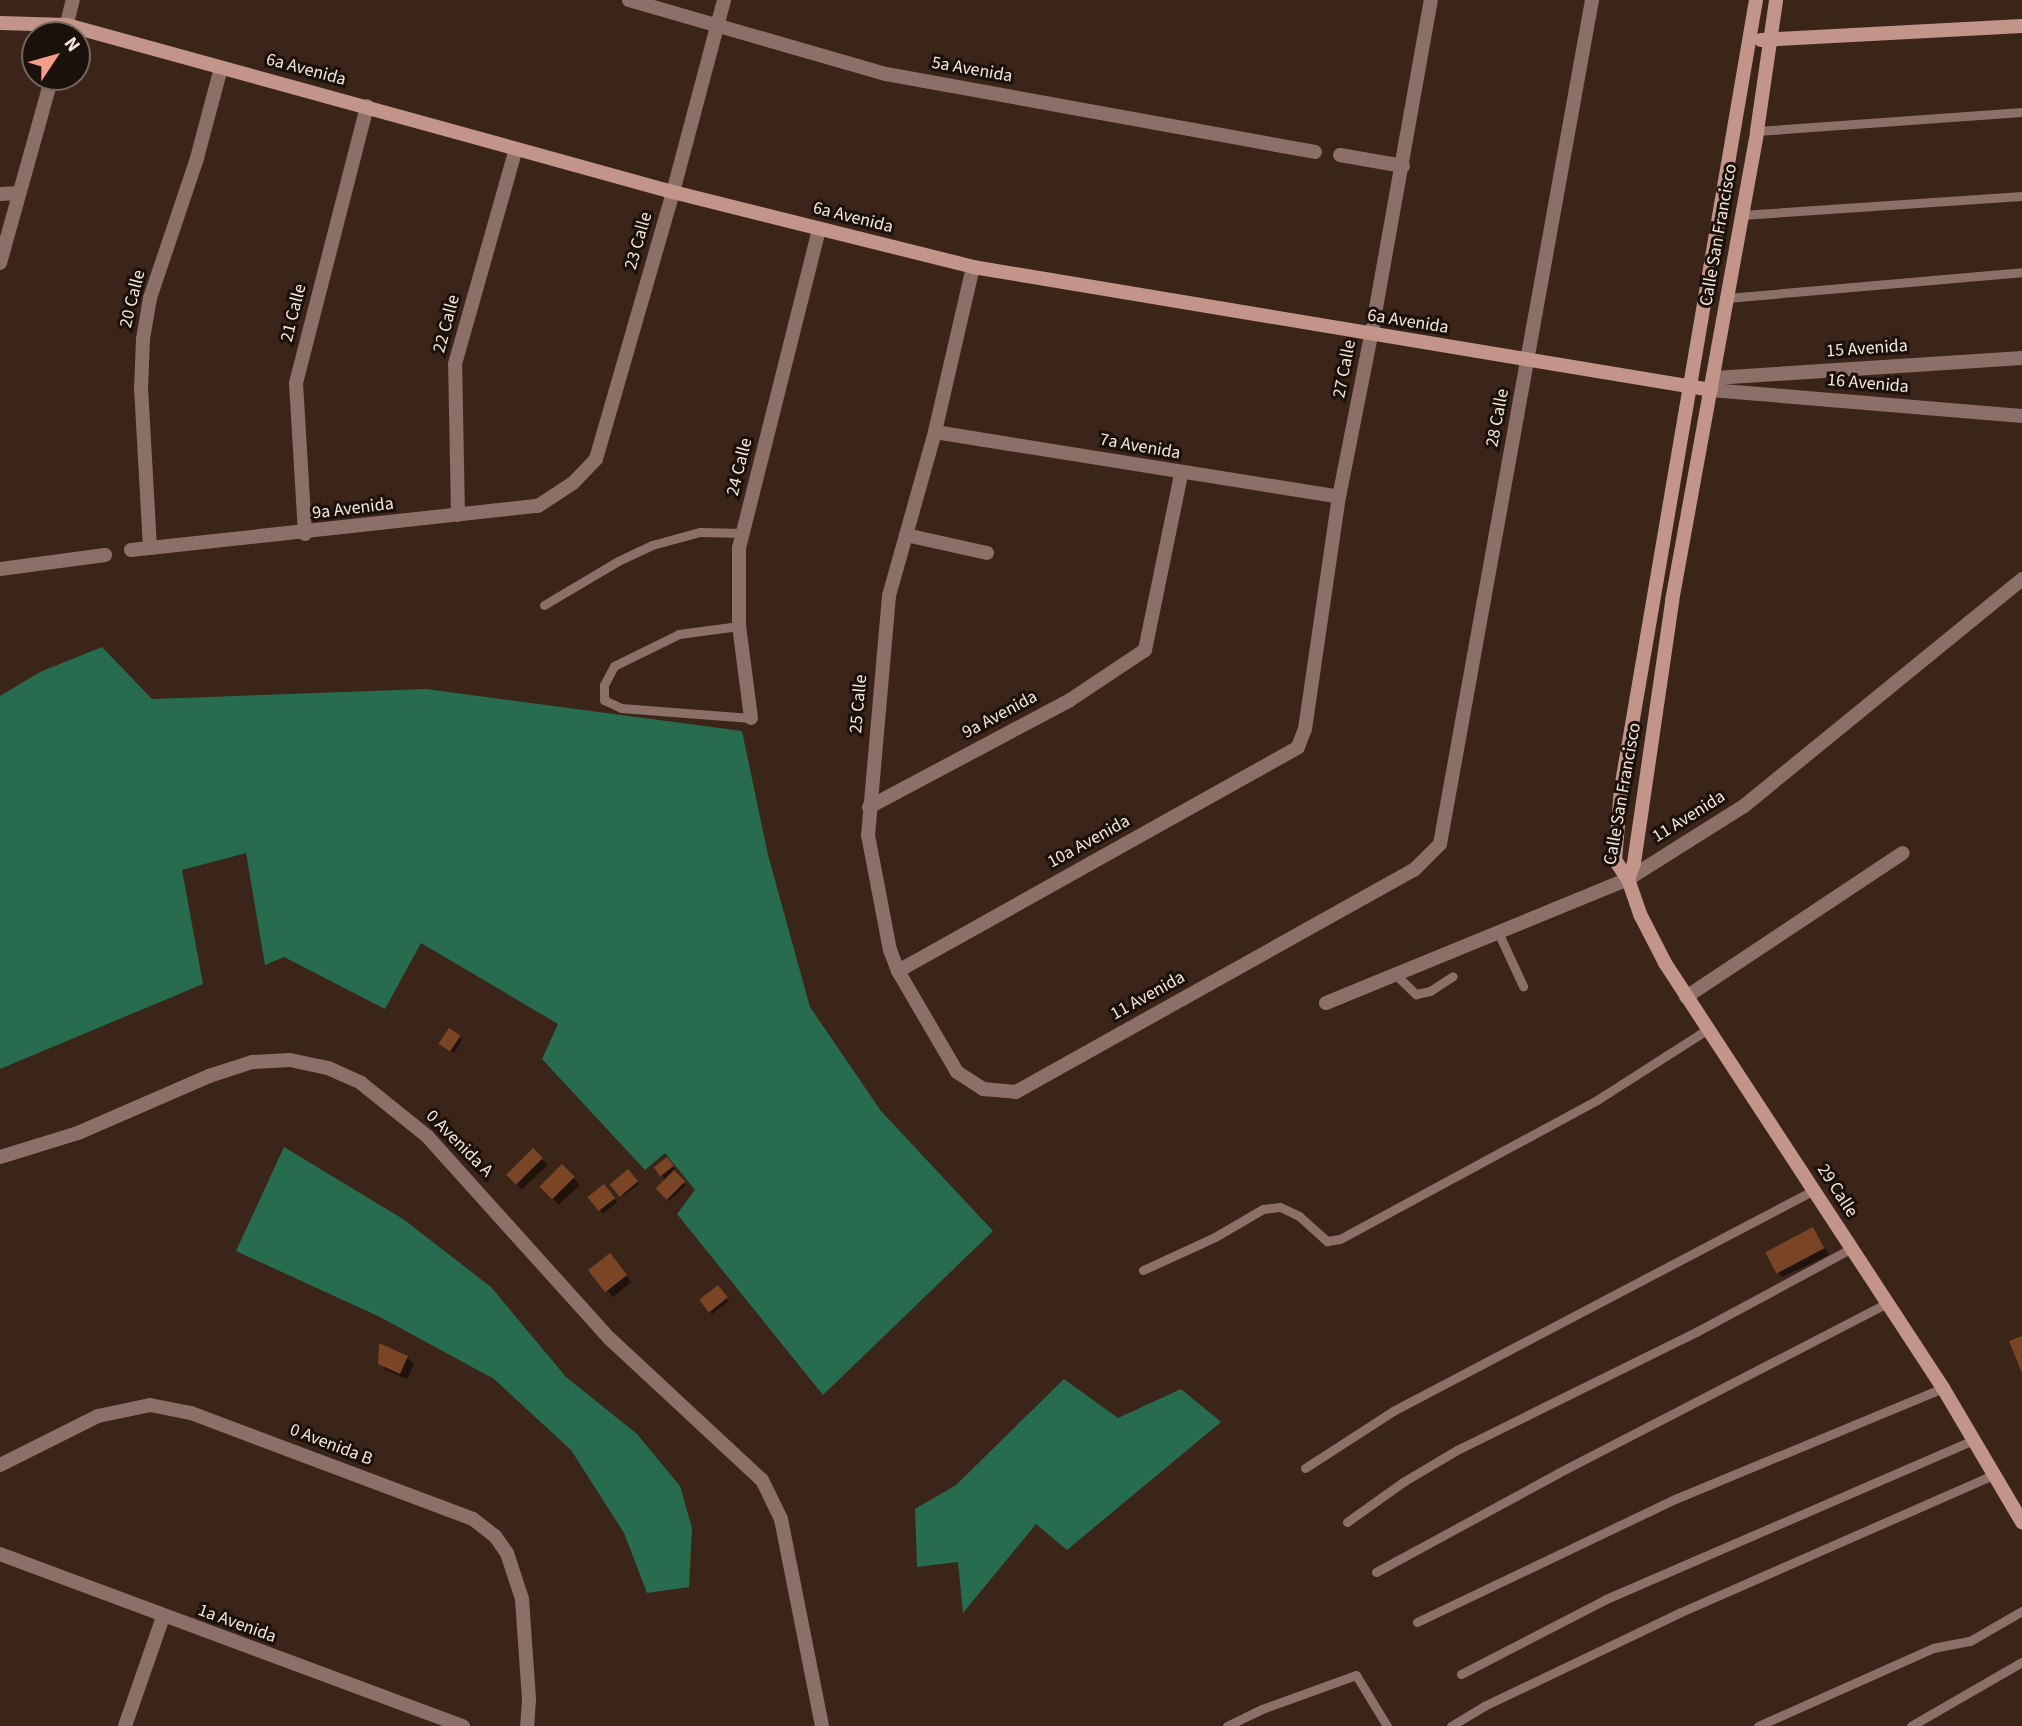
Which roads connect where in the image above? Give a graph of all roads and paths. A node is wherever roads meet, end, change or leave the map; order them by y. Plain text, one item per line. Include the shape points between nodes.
1 (73, 0) edge
2 (629, 0) edge
3 (724, 0) edge
4 (1431, 0) edge
5 (1592, 0) edge
6 (1756, 0) edge
7 (1776, 0) edge
8 (67, 21) edge
9 (0, 23) edge
10 (718, 23) junction
11 (21, 25) edge
12 (2022, 26) edge
13 (91, 36) edge
14 (1749, 40) junction
15 (1770, 40) junction
16 (222, 68) junction
17 (48, 91) edge
18 (367, 106) junction
19 (2022, 112) edge
20 (1757, 131) junction
21 (516, 149) junction
22 (1315, 152) dead end
23 (1339, 155) dead end
24 (1403, 166) junction
25 (673, 192) junction
26 (19, 193) junction
27 (0, 194) edge
28 (2022, 196) edge
29 (1742, 215) junction
30 (819, 229) junction
31 (0, 263) edge
32 (973, 267) junction
33 (2022, 272) edge
34 (1727, 298) junction
35 (1371, 336) junction
36 (2022, 358) edge
37 (1529, 361) junction
38 (1712, 384) junction
39 (1689, 385) junction
40 (2022, 416) edge
41 (935, 432) junction
42 (1181, 474) junction
43 (573, 483) joint
44 (1339, 497) junction
45 (458, 515) junction
46 (743, 533) junction
47 (306, 534) junction
48 (906, 535) junction
49 (150, 548) junction
50 (131, 550) dead end
51 (987, 552) dead end
52 (105, 555) dead end
53 (0, 569) edge
54 (2022, 579) edge
55 (544, 605) dead end
56 (738, 626) junction
57 (751, 718) joint
58 (1298, 747) joint
59 (869, 807) junction
60 (1440, 844) joint
61 (1903, 853) dead end
62 (1628, 879) junction
63 (1498, 932) junction
64 (898, 971) junction
65 (1396, 975) junction
66 (1452, 976) dead end
67 (1523, 986) dead end
68 (1686, 996) junction
69 (1326, 1003) dead end
70 (1708, 1029) junction
71 (1016, 1091) joint
72 (0, 1157) edge
73 (1814, 1190) junction
74 (1852, 1248) junction
75 (1143, 1270) dead end
76 (1888, 1303) junction
77 (1943, 1388) junction
78 (1973, 1440) junction
79 (0, 1465) edge
80 (1305, 1468) dead end
81 (1993, 1475) junction
82 (1347, 1522) dead end
83 (2022, 1522) edge
84 (0, 1555) edge
85 (1376, 1572) dead end
86 (2022, 1611) edge
87 (163, 1617) junction
88 (1418, 1622) dead end
89 (2022, 1662) edge
90 (1461, 1674) dead end
91 (125, 1726) edge
92 (463, 1726) edge
93 (527, 1726) edge
94 (822, 1726) edge
95 (1227, 1726) edge
96 (1387, 1726) edge
97 (1451, 1726) edge
98 (1758, 1726) edge
99 (1911, 1726) edge

1 - 8 street
2 - 10 street, 5a Avenida
3 - 10 street, 23 Calle
4 - 24 street, 27 Calle
5 - 37 street, 28 Calle
6 - 14 street, Calle San Francisco
7 - 15 street, Calle San Francisco
9 - 11 street, 6a Avenida
10 - 22 street, 5a Avenida via 886,74
10 - 25 street, 23 Calle
12 - 15 street
13 - 16 street, 6a Avenida
14 - 15 street
14 - 39 street, Calle San Francisco
15 - 20 street, Calle San Francisco
16 - 18 street, 6a Avenida
16 - 49 street, 20 Calle via 150,299 143,339 141,389
17 - 26 street
18 - 21 street, 6a Avenida
18 - 47 street, 21 Calle via 296,383
19 - 20 lane
20 - 29 street, Calle San Francisco
21 - 25 street, 6a Avenida
21 - 45 street, 22 Calle via 456,364
23 - 24 street
24 - 35 street, 27 Calle
25 - 30 street, 6a Avenida
25 - 43 street, 23 Calle via 596,459
26 - 27 street
26 - 31 street
28 - 29 lane
29 - 34 street, Calle San Francisco
30 - 32 street, 6a Avenida
30 - 46 street, 24 Calle
32 - 35 street, 6a Avenida
32 - 41 street, 25 Calle
33 - 34 lane
34 - 38 street, Calle San Francisco
35 - 37 street, 6a Avenida
35 - 44 street, 27 Calle
36 - 38 street, 15 Avenida
37 - 39 street, 6a Avenida
37 - 60 street, 28 Calle
38 - 39 street, 6a Avenida
38 - 40 street, 16 Avenida
38 - 62 street, Calle San Francisco
39 - 62 street, Calle San Francisco via 1621,789 1615,860
41 - 42 street, 7a Avenida
41 - 48 street, 25 Calle
42 - 44 street, 7a Avenida
42 - 59 street, 9a Avenida via 1145,650 1070,700
43 - 45 street, 9a Avenida via 538,506
44 - 58 street, 27 Calle via 1305,729
45 - 47 street, 9a Avenida
46 - 55 lane via 700,532 652,545
46 - 56 street, 24 Calle
47 - 49 street, 9a Avenida
48 - 51 street
48 - 59 street, 25 Calle via 889,596
49 - 50 street, 9a Avenida
52 - 53 street
54 - 62 street, 11 Avenida via 1744,806
56 - 57 street, 24 Calle
56 - 57 lane via 679,634 614,666 604,685 604,700 621,708
58 - 64 street, 10a Avenida
59 - 64 street, 25 Calle via 868,835
60 - 71 street, 11 Avenida via 1414,870
61 - 68 street
62 - 63 street, 11 Avenida
62 - 68 street, 29 Calle via 1641,916
63 - 65 street, 11 Avenida
63 - 67 lane
64 - 71 street, 25 Calle via 957,1072 983,1088
65 - 66 lane via 1416,994 1430,991
65 - 69 street, 11 Avenida
68 - 70 street, 29 Calle
70 - 73 street, 29 Calle
70 - 75 lane via 1597,1100 1340,1238 1327,1241 1299,1216 1280,1208 1263,1209
72 - 94 street, 0 Avenida A via 78,1133 252,1062 290,1060 328,1068 361,1083 426,1136 609,1338 762,1480 781,1519
73 - 74 street, 29 Calle
73 - 80 lane via 1393,1411
74 - 76 street, 29 Calle
74 - 82 lane via 1696,1332 1457,1450
76 - 77 street, 29 Calle
76 - 85 lane via 1558,1472
77 - 78 street, 29 Calle
77 - 88 lane via 1675,1499
78 - 81 street, 29 Calle
78 - 90 lane via 1606,1600
79 - 93 street, 0 Avenida B via 99,1416 150,1405 191,1413 473,1519 508,1553 522,1600
81 - 83 street, 29 Calle
81 - 97 lane via 1681,1612
84 - 87 street, 1a Avenida
86 - 98 lane via 1969,1641 1933,1647
87 - 91 street
87 - 92 street, 1a Avenida
89 - 99 lane
95 - 96 lane via 1356,1675

